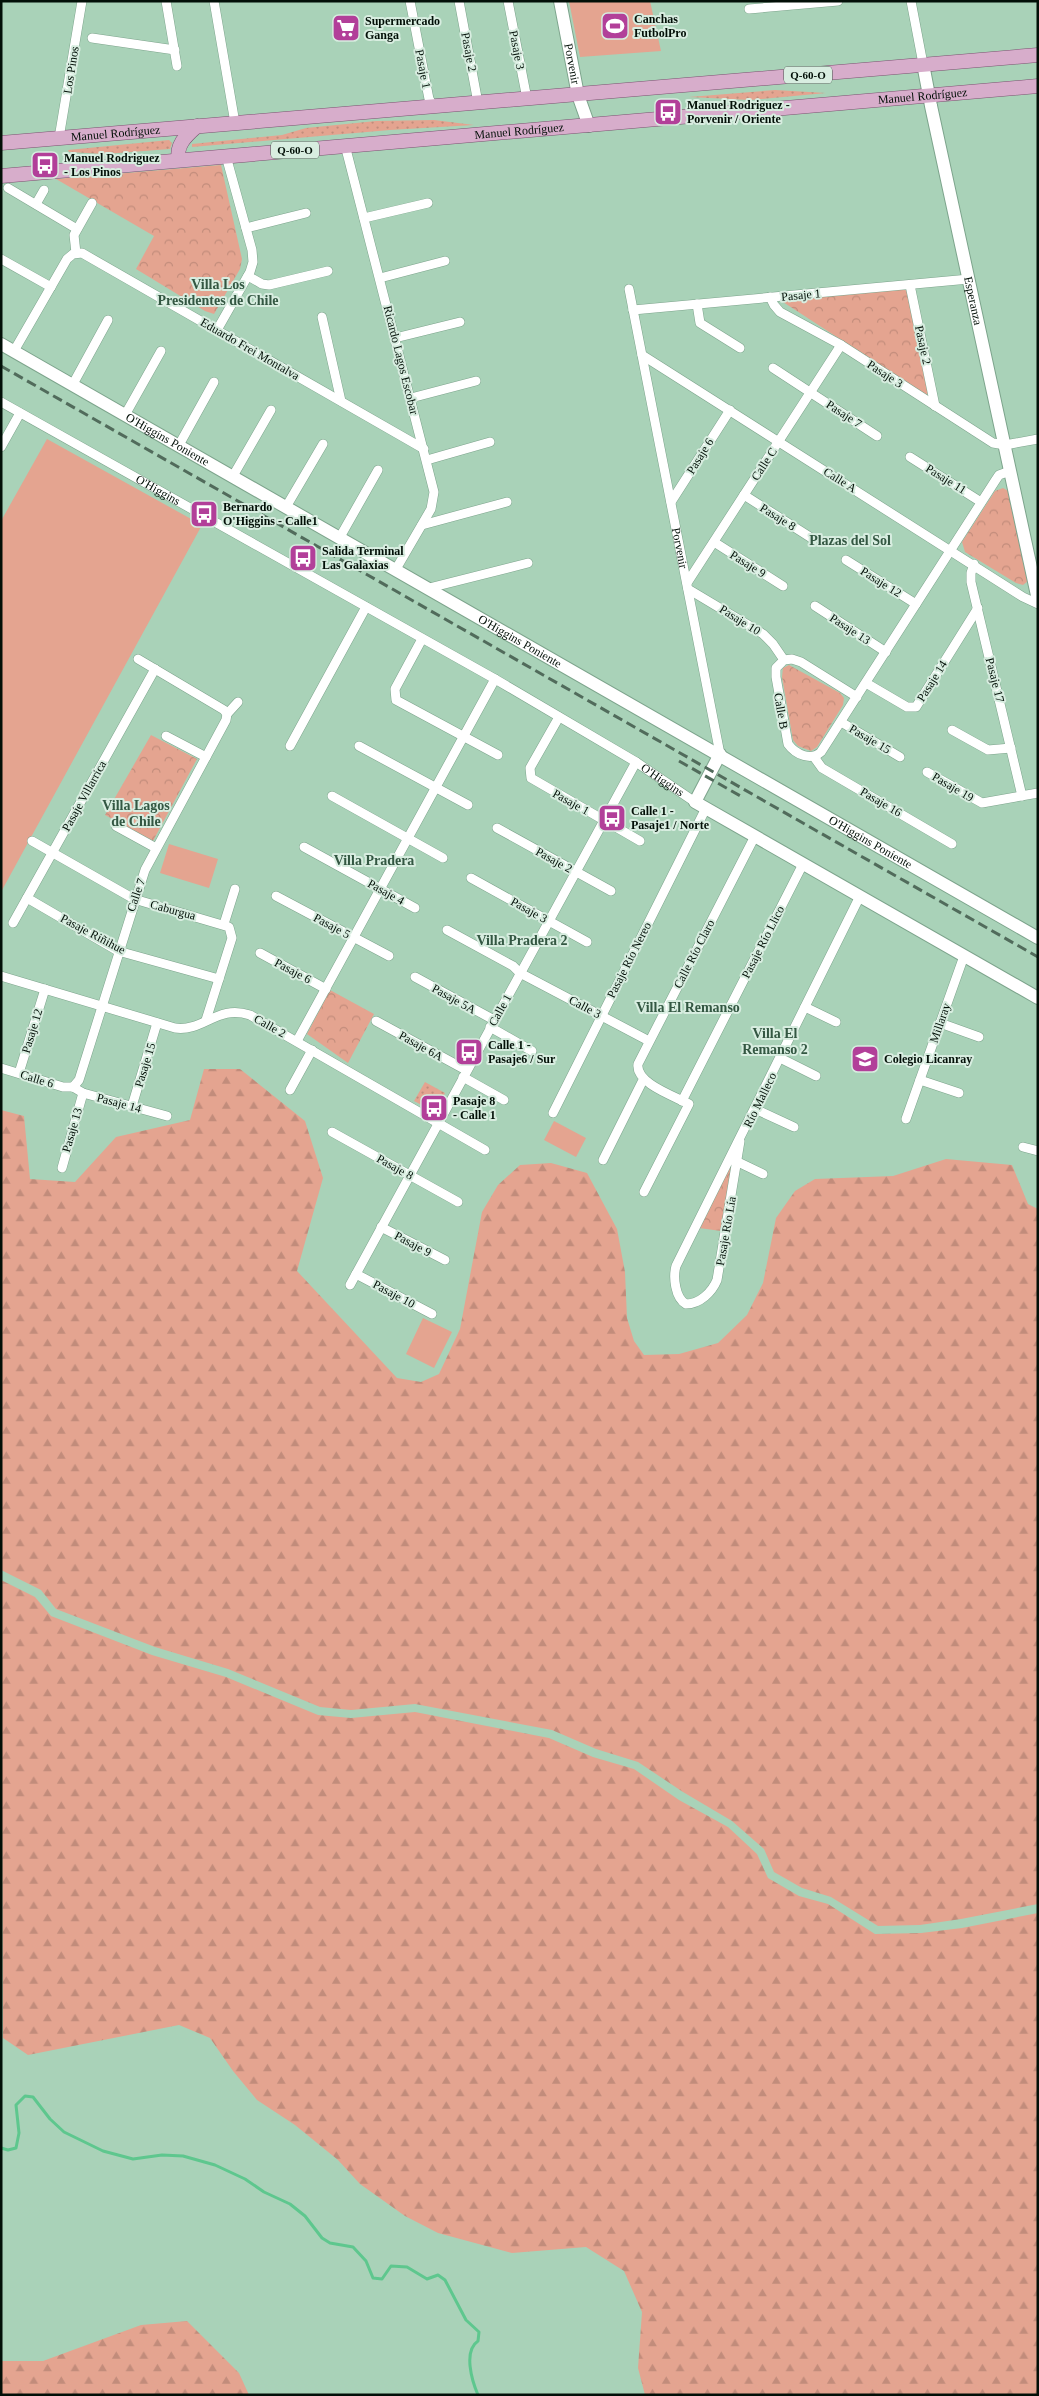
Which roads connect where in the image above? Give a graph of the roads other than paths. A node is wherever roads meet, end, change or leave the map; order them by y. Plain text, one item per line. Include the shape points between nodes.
1 (82, 1) edge
2 (166, 1) edge
3 (214, 1) edge
4 (410, 1) edge
5 (459, 1) edge
6 (508, 1) edge
7 (560, 1) edge
8 (838, 1) edge
9 (911, 1) edge
10 (749, 9) dead end
11 (92, 38) dead end
12 (175, 50) junction
13 (1038, 54) edge
14 (924, 64) junction
15 (177, 66) dead end
16 (1038, 86) edge
17 (578, 95) junction
18 (929, 96) junction
19 (527, 99) junction
20 (478, 103) junction
21 (434, 107) junction
22 (235, 123) junction
23 (197, 126) junction
24 (588, 126) junction
25 (59, 138) junction
26 (1, 143) edge
27 (345, 145) junction
28 (226, 156) junction
29 (179, 160) junction
30 (5, 182) edge
31 (44, 190) dead end
32 (92, 203) dead end
33 (428, 203) dead end
34 (36, 204) junction
35 (306, 213) dead end
36 (364, 218) junction
37 (246, 228) junction
38 (77, 229) junction
39 (76, 253) junction
40 (1, 259) edge
41 (445, 261) dead end
42 (328, 271) dead end
43 (248, 276) junction
44 (380, 278) junction
45 (969, 279) junction
46 (910, 285) junction
47 (51, 287) junction
48 (629, 289) dead end
49 (770, 297) junction
50 (697, 304) junction
51 (633, 310) junction
52 (322, 317) dead end
53 (108, 320) dead end
54 (460, 322) dead end
55 (217, 330) junction
56 (395, 338) junction
57 (1, 344) edge
58 (841, 345) junction
59 (740, 348) dead end
60 (14, 351) junction
61 (161, 351) dead end
62 (642, 355) junction
63 (773, 368) dead end
64 (476, 381) dead end
65 (214, 382) dead end
66 (73, 384) junction
67 (810, 392) junction
68 (411, 398) junction
69 (341, 401) junction
70 (1, 402) edge
71 (935, 406) junction
72 (271, 410) dead end
73 (730, 410) junction
74 (20, 413) junction
75 (125, 414) junction
76 (877, 436) dead end
77 (1038, 439) edge
78 (779, 441) junction
79 (490, 442) dead end
80 (323, 444) dead end
81 (179, 445) junction
82 (1005, 445) junction
83 (1, 447) edge
84 (424, 449) junction
85 (910, 457) dead end
86 (427, 460) junction
87 (378, 470) dead end
88 (1010, 471) junction
89 (233, 476) junction
90 (744, 496) junction
91 (507, 502) dead end
92 (671, 502) junction
93 (981, 502) junction
94 (286, 507) junction
95 (422, 525) junction
96 (340, 537) junction
97 (813, 539) dead end
98 (714, 542) junction
99 (951, 549) junction
100 (846, 560) dead end
101 (528, 562) dead end
102 (974, 564) junction
103 (396, 569) junction
104 (688, 586) junction
105 (783, 586) dead end
106 (429, 588) junction
107 (1038, 600) edge
108 (916, 604) junction
109 (1038, 604) edge
110 (815, 606) dead end
111 (366, 607) junction
112 (978, 608) junction
113 (422, 638) junction
114 (886, 652) junction
115 (138, 659) dead end
116 (784, 660) junction
117 (155, 669) junction
118 (495, 679) junction
119 (866, 683) junction
120 (856, 697) junction
121 (238, 702) dead end
122 (227, 714) junction
123 (559, 717) junction
124 (841, 722) junction
125 (952, 730) dead end
126 (166, 736) dead end
127 (463, 737) junction
128 (290, 746) dead end
129 (359, 746) dead end
130 (1011, 748) junction
131 (720, 754) junction
132 (498, 755) dead end
133 (206, 757) junction
134 (814, 757) junction
135 (900, 757) dead end
136 (636, 762) junction
137 (927, 772) dead end
138 (436, 788) junction
139 (1038, 793) edge
140 (332, 796) dead end
141 (1022, 796) junction
142 (468, 805) dead end
143 (701, 805) junction
144 (604, 821) junction
145 (116, 826) dead end
146 (497, 828) dead end
147 (755, 836) junction
148 (408, 838) junction
149 (32, 841) dead end
150 (640, 841) dead end
151 (952, 844) dead end
152 (304, 847) dead end
153 (156, 848) junction
154 (53, 853) junction
155 (443, 858) dead end
156 (803, 864) junction
157 (576, 872) junction
158 (471, 878) dead end
159 (235, 889) dead end
160 (380, 889) junction
161 (611, 891) dead end
162 (276, 896) dead end
163 (860, 896) junction
164 (27, 898) junction
165 (134, 899) junction
166 (415, 908) dead end
167 (549, 921) junction
168 (13, 924) dead end
169 (224, 924) junction
170 (447, 930) dead end
171 (354, 938) junction
172 (1038, 938) edge
173 (588, 942) dead end
174 (118, 951) junction
175 (260, 954) dead end
176 (388, 956) dead end
177 (964, 956) junction
178 (520, 973) junction
179 (1, 976) edge
180 (414, 977) dead end
181 (219, 979) junction
182 (45, 989) junction
183 (326, 989) junction
184 (1038, 998) edge
185 (102, 1006) junction
186 (805, 1007) junction
187 (601, 1016) junction
188 (206, 1020) junction
189 (376, 1021) dead end
190 (836, 1022) dead end
191 (157, 1023) junction
192 (940, 1023) junction
193 (492, 1024) junction
194 (978, 1037) dead end
195 (297, 1041) junction
196 (649, 1041) junction
197 (312, 1050) junction
198 (532, 1051) dead end
199 (780, 1058) junction
200 (1, 1068) edge
201 (19, 1074) junction
202 (465, 1074) junction
203 (816, 1076) dead end
204 (643, 1080) junction
205 (920, 1080) junction
206 (73, 1087) junction
207 (290, 1090) dead end
208 (83, 1093) junction
209 (959, 1093) dead end
210 (504, 1100) dead end
211 (685, 1102) junction
212 (132, 1106) junction
213 (756, 1109) junction
214 (552, 1112) dead end
215 (167, 1116) dead end
216 (906, 1119) dead end
217 (437, 1123) junction
218 (794, 1127) dead end
219 (332, 1132) dead end
220 (740, 1141) junction
221 (1023, 1147) dead end
222 (485, 1150) dead end
223 (1038, 1151) edge
224 (603, 1160) dead end
225 (738, 1162) junction
226 (62, 1168) dead end
227 (763, 1174) dead end
228 (410, 1175) junction
229 (644, 1192) dead end
230 (458, 1202) dead end
231 (381, 1227) junction
232 (444, 1260) dead end
233 (356, 1274) junction
234 (350, 1285) dead end
235 (686, 1304) joint
236 (432, 1314) dead end

1 - 25 street, Los Pinos
2 - 12 street
3 - 22 street
4 - 21 street, Pasaje 1 via 429,100
5 - 20 street, Pasaje 2
6 - 19 street, Pasaje 3
7 - 17 street, Porvenir
8 - 10 street
9 - 14 street, Esperanza
11 - 12 street
12 - 15 street
13 - 14 main road, Manuel Rodríguez / Q-60-O
14 - 17 main road, Manuel Rodríguez / Q-60-O
14 - 18 street, Esperanza
16 - 18 main road, Manuel Rodríguez / Q-60-O
17 - 19 main road, Manuel Rodríguez / Q-60-O
17 - 24 street, Porvenir
18 - 24 main road, Manuel Rodríguez / Q-60-O
18 - 45 street, Esperanza
19 - 20 main road, Manuel Rodríguez / Q-60-O
20 - 21 main road, Manuel Rodríguez / Q-60-O
21 - 22 main road, Manuel Rodríguez / Q-60-O
22 - 23 main road, Manuel Rodríguez / Q-60-O
23 - 25 main road, Manuel Rodríguez / Q-60-O
23 - 29 main road via 180,144
24 - 27 main road, Manuel Rodríguez / Q-60-O
25 - 26 main road, Manuel Rodríguez / Q-60-O
27 - 28 main road, Manuel Rodríguez / Q-60-O
27 - 36 street, Ricardo Lagos Escobar
28 - 29 main road, Manuel Rodríguez / Q-60-O
28 - 37 street
29 - 30 main road, Manuel Rodríguez / Q-60-O
30 - 34 street
31 - 34 street
32 - 38 street
33 - 36 street
34 - 38 street
35 - 37 street
36 - 44 street, Ricardo Lagos Escobar
37 - 43 street via 253,256
38 - 39 street
39 - 47 street via 68,259
39 - 55 street, Eduardo Frei Montalva via 89,256
40 - 47 street
41 - 44 street
42 - 43 street via 269,285
43 - 55 street
44 - 56 street, Ricardo Lagos Escobar
45 - 46 street, Pasaje 1
45 - 82 street, Esperanza
46 - 49 street, Pasaje 1
46 - 71 street, Pasaje 2
47 - 60 street
48 - 51 street, Porvenir
49 - 50 street, Pasaje 1
49 - 58 street, Pasaje 3 via 780,312
50 - 51 street, Pasaje 1
50 - 59 street via 700,323
51 - 62 street, Porvenir
52 - 69 street
53 - 66 street
54 - 56 street
55 - 69 street, Eduardo Frei Montalva
56 - 68 street, Ricardo Lagos Escobar
57 - 60 street, O'Higgins Poniente
58 - 67 street, Calle C
58 - 71 street, Pasaje 3
60 - 66 street, O'Higgins Poniente
61 - 75 street
62 - 73 street, Calle A
62 - 92 street, Porvenir
63 - 67 street
64 - 68 street
65 - 81 street
66 - 75 street, O'Higgins Poniente
67 - 76 street, Pasaje 7
67 - 78 street, Calle C
68 - 84 street, Ricardo Lagos Escobar
69 - 84 street, Eduardo Frei Montalva
70 - 74 street, O'Higgins
71 - 82 street, Pasaje 3 via 989,441
72 - 89 street
73 - 78 street, Calle A
73 - 92 street, Pasaje 6
74 - 83 street
74 - 111 street, O'Higgins
75 - 81 street, O'Higgins Poniente
77 - 82 street
78 - 90 street, Calle C
78 - 99 street, Calle A
79 - 86 street
80 - 94 street
81 - 89 street, O'Higgins Poniente
82 - 88 street, Esperanza
84 - 86 street, Ricardo Lagos Escobar
85 - 93 street, Pasaje 11
86 - 95 street, Ricardo Lagos Escobar via 434,492 431,509
87 - 96 street
88 - 93 street via 999,475
88 - 107 street, Esperanza
89 - 94 street, O'Higgins Poniente
90 - 97 street, Pasaje 8
90 - 98 street, Calle C
91 - 95 street
92 - 104 street, Porvenir
93 - 99 street
94 - 96 street, O'Higgins Poniente
95 - 103 street, Ricardo Lagos Escobar
96 - 103 street, O'Higgins Poniente
98 - 104 street, Calle C
98 - 105 street, Pasaje 9
99 - 102 street, Calle A
99 - 108 street
100 - 108 street, Pasaje 12
101 - 106 street
102 - 109 street, Calle A
102 - 112 street, Pasaje 17 via 971,573
103 - 106 street, O'Higgins Poniente
104 - 116 street, Pasaje 10 via 763,634
104 - 131 street, Porvenir
106 - 131 street, O'Higgins Poniente
108 - 114 street
110 - 114 street, Pasaje 13
111 - 113 street, O'Higgins
111 - 128 street
112 - 119 street, Pasaje 14 via 916,707 907,707
112 - 130 street, Pasaje 17
113 - 118 street, O'Higgins
113 - 127 street via 394,690 394,696 398,702
114 - 119 street
115 - 117 street
116 - 120 street via 801,662
116 - 134 street, Calle B via 776,668 776,677 786,740 794,751
117 - 122 street
117 - 154 street, Pasaje Villarrica
118 - 123 street, O'Higgins
118 - 127 street
119 - 120 street
120 - 124 street
121 - 122 street, Calle 7
122 - 133 street, Calle 7
123 - 136 street, O'Higgins
123 - 144 street, Pasaje 1 via 530,768 530,776 535,782
124 - 134 street
124 - 135 street, Pasaje 15
125 - 130 street via 988,750
126 - 133 street
127 - 132 street
127 - 138 street
129 - 138 street
130 - 141 street, Pasaje 17
131 - 143 street
131 - 172 street, O'Higgins Poniente
133 - 153 street, Calle 7
134 - 151 street, Pasaje 16 via 822,768
136 - 143 street, O'Higgins
136 - 144 street, Calle 1
137 - 141 street, Pasaje 19 via 982,803
138 - 142 street
138 - 148 street
139 - 141 street, Pasaje 19
140 - 148 street
143 - 147 street, O'Higgins
143 - 187 street, Pasaje Río Nereo
144 - 150 street, Pasaje 1
144 - 157 street, Calle 1
145 - 153 street
146 - 157 street, Pasaje 2
147 - 156 street, O'Higgins
147 - 196 street, Calle Río Claro
148 - 155 street
148 - 160 street
149 - 154 street, Caburgua
152 - 160 street, Pasaje 4
153 - 165 street, Calle 7
154 - 164 street, Pasaje Villarrica
154 - 165 street, Caburgua
156 - 163 street, O'Higgins
156 - 211 street, Pasaje Río Llico
157 - 161 street, Pasaje 2
157 - 167 street, Calle 1
158 - 167 street, Pasaje 3
159 - 169 street
160 - 166 street, Pasaje 4
160 - 171 street
162 - 171 street, Pasaje 5
163 - 177 street, O'Higgins
163 - 186 street, Río Malleco
164 - 168 street, Pasaje Villarrica
164 - 174 street, Pasaje Riñihue
165 - 169 street, Caburgua
165 - 174 street, Calle 7
167 - 173 street, Pasaje 3
167 - 178 street, Calle 1
169 - 181 street via 232,935
170 - 178 street
171 - 176 street, Pasaje 5
171 - 183 street
174 - 181 street, Pasaje Riñihue
174 - 185 street, Calle 7
175 - 183 street, Pasaje 6
177 - 184 street, O'Higgins
177 - 192 street, Millaray
178 - 187 street, Calle 3
178 - 193 street, Calle 1
179 - 182 street, Calle 2
180 - 193 street, Pasaje 5A
181 - 188 street
182 - 185 street, Calle 2
182 - 201 street, Pasaje 12
183 - 195 street
185 - 191 street, Calle 2
185 - 206 street, Calle 7 via 79,1080
186 - 190 street
186 - 199 street, Río Malleco
187 - 196 street, Calle 3
187 - 214 street, Pasaje Río Nereo
188 - 191 street, Calle 2 via 185,1028
188 - 195 street, Calle 2 via 228,1011 242,1012
189 - 202 street, Pasaje 6A
191 - 212 street, Pasaje 15
192 - 194 street
192 - 205 street, Millaray
193 - 198 street
193 - 202 street, Calle 1
195 - 197 street, Calle 2
196 - 204 street, Calle Río Claro via 637,1068
197 - 207 street
197 - 217 street, Calle 2
199 - 203 street
199 - 213 street, Río Malleco
200 - 201 street, Calle 6
201 - 206 street, Calle 6
202 - 210 street
202 - 217 street, Calle 1
204 - 211 street
204 - 224 street
205 - 209 street
205 - 216 street, Millaray
206 - 208 street, Pasaje 14
208 - 212 street, Pasaje 14
208 - 226 street, Pasaje 13
211 - 229 street, Pasaje Río Llico
212 - 215 street, Pasaje 14
213 - 218 street
213 - 220 street, Río Malleco
217 - 222 street
217 - 228 street, Calle 1
219 - 228 street, Pasaje 8
220 - 225 street, Pasaje Río Lía
220 - 235 street, Río Malleco via 676,1266 679,1296
221 - 223 street
225 - 227 street
225 - 235 street, Pasaje Río Lía via 715,1284 699,1301
228 - 230 street, Pasaje 8
228 - 231 street, Calle 1
231 - 232 street, Pasaje 9
231 - 233 street, Calle 1
233 - 234 street, Calle 1
233 - 236 street, Pasaje 10

